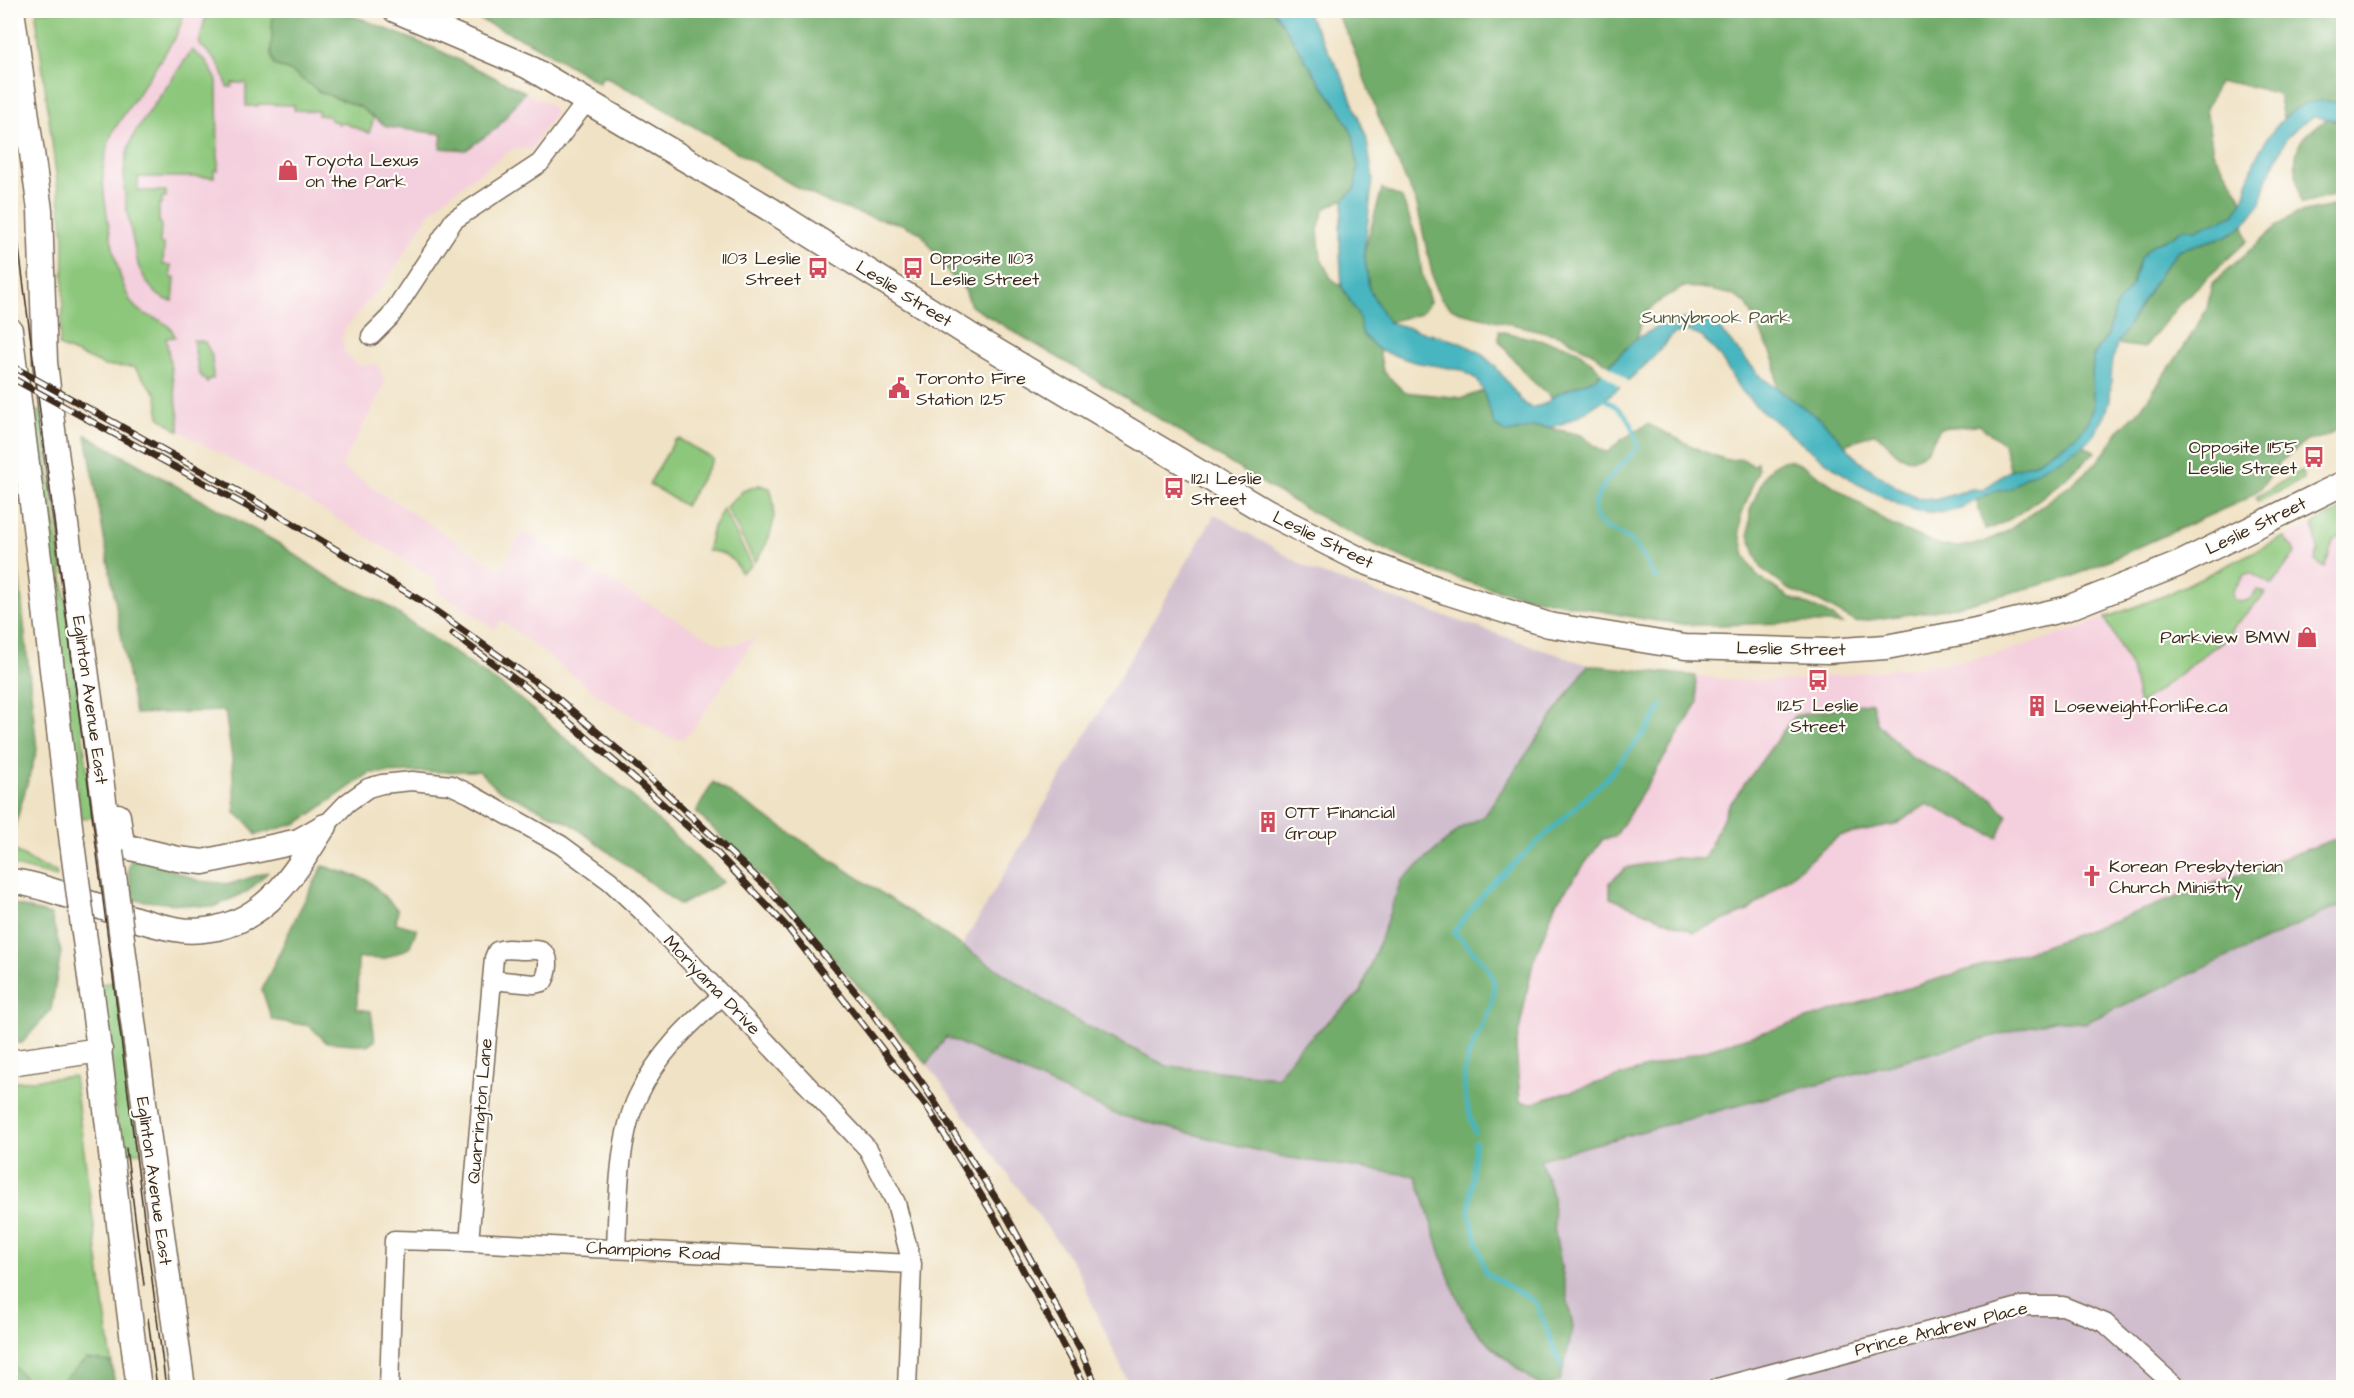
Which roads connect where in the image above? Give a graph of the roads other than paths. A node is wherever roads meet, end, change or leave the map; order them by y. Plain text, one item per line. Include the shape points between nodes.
1 (12, 10) edge
2 (395, 10) edge
3 (586, 102) junction
4 (10, 330) edge
5 (371, 336) dead end
6 (2343, 483) edge
7 (84, 657) junction
8 (325, 826) junction
9 (10, 880) edge
10 (492, 980) dead end
11 (722, 996) junction
12 (100, 1050) junction
13 (10, 1063) edge
14 (469, 1242) junction
15 (616, 1249) junction
16 (912, 1264) junction
17 (139, 1388) edge
18 (183, 1388) edge
19 (389, 1388) edge
20 (907, 1388) edge
21 (1718, 1388) edge
22 (2177, 1388) edge

1 - 7 main road, Eglinton Avenue East via 39,210 45,362
2 - 3 main road, Leslie Street via 526,66
3 - 5 street via 540,163 454,220 390,317
3 - 6 main road, Leslie Street via 768,208 968,334 1266,512 1363,561 1549,625 1685,646 1828,651 1886,647 2065,609 2179,564
4 - 12 main road, Eglinton Avenue East, bridge
7 - 8 main road via 101,720 121,838 127,847 203,862 299,840
7 - 18 main road, Eglinton Avenue East, bridge
8 - 9 main road via 292,876 263,908 228,926 207,930 183,931 156,925
8 - 11 street, Moriyama Drive via 368,788 412,781 451,785 561,845 610,881
10 - 14 street, Quarrington Lane
11 - 15 street via 664,1053 637,1097 624,1138
11 - 16 street, Moriyama Drive via 868,1149 896,1203
12 - 13 main road
12 - 17 main road, Eglinton Avenue East
14 - 15 street, Champions Road
14 - 19 street, Champions Road via 394,1240
15 - 16 street, Champions Road
16 - 20 street, Moriyama Drive
21 - 22 street, Prince Andrew Place via 2023,1306 2063,1306 2104,1323

